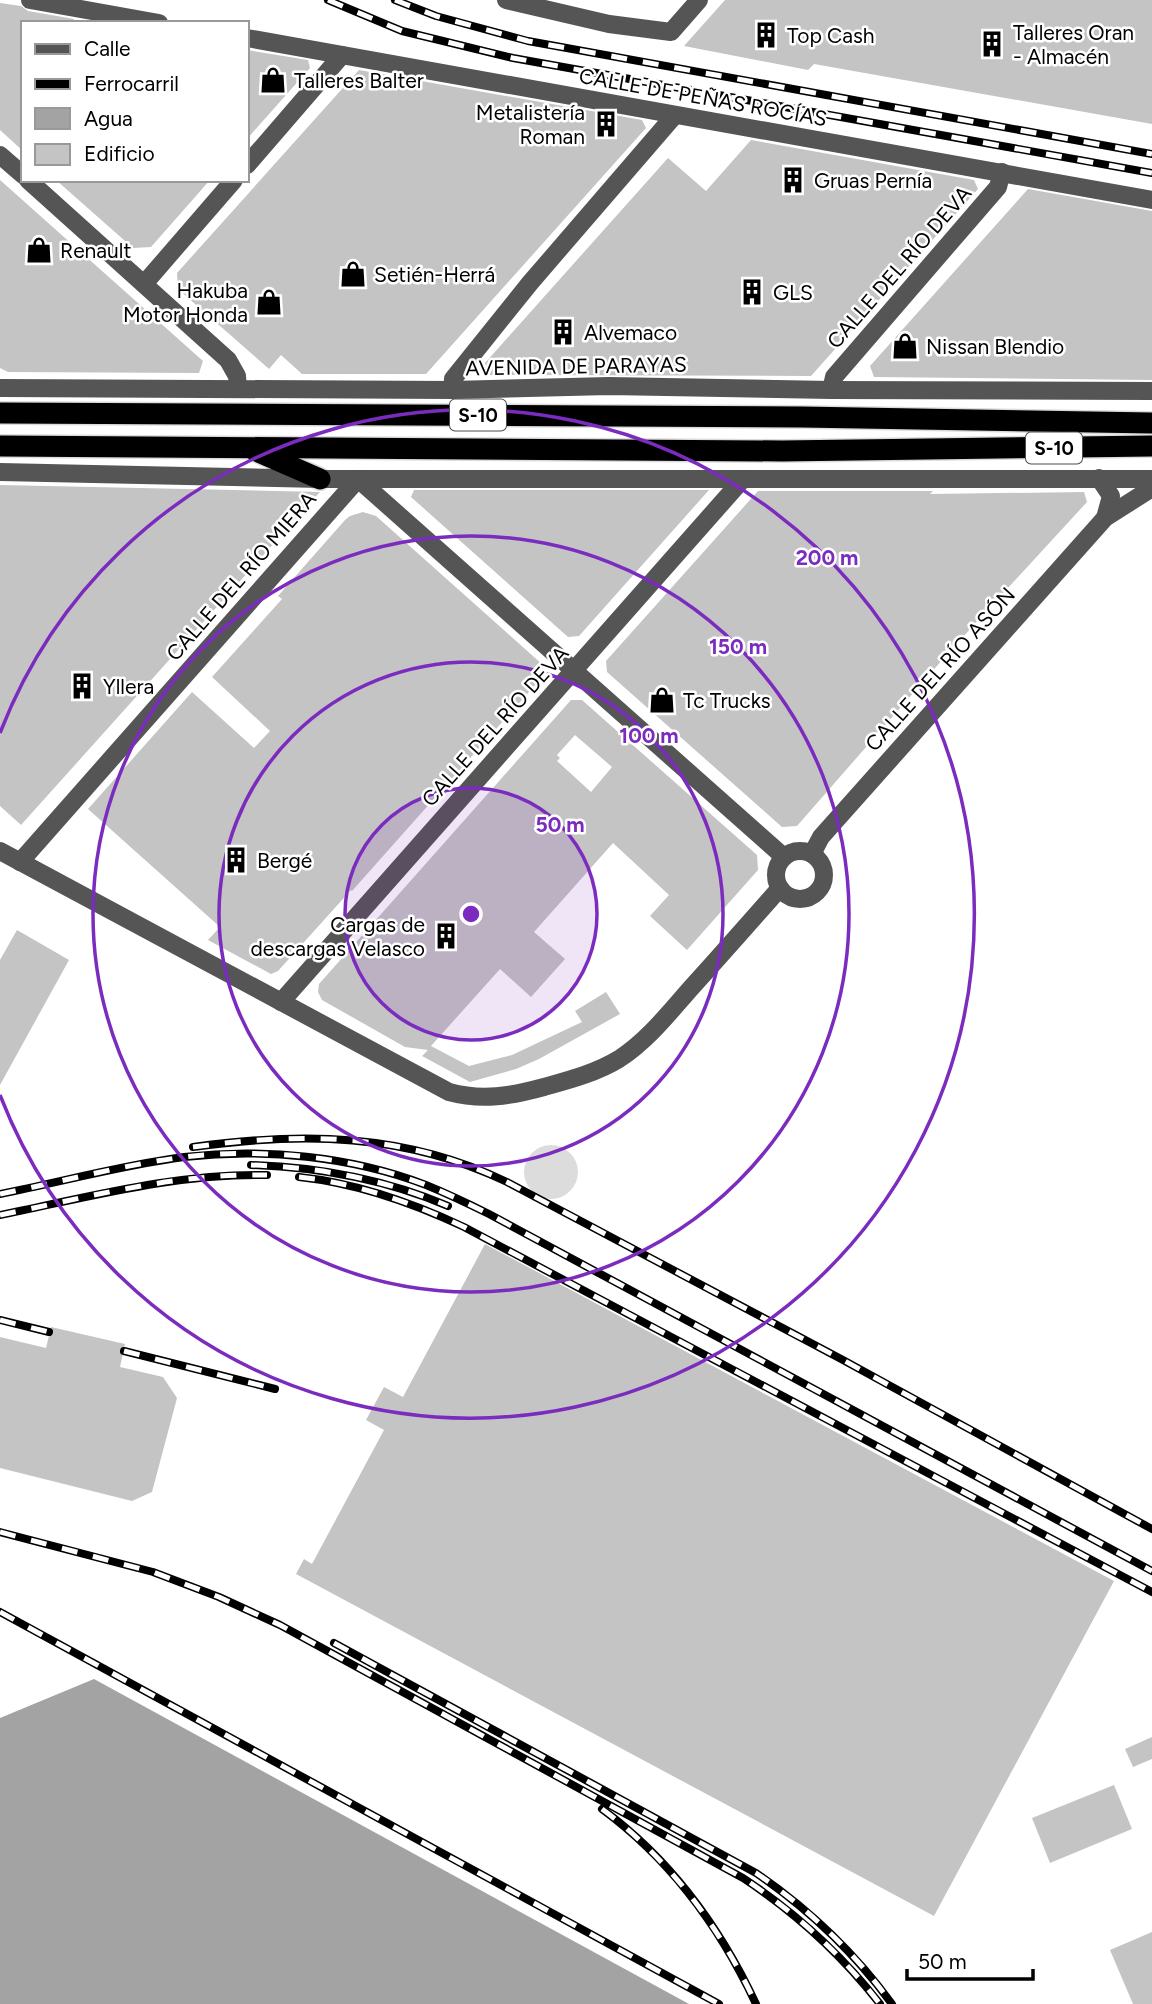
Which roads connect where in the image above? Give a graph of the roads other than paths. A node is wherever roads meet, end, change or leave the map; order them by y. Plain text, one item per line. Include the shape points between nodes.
1 (30, 0) edge
2 (506, 0) edge
3 (699, 0) edge
4 (148, 21) edge
5 (248, 38) edge
6 (342, 55) junction
7 (674, 116) junction
8 (0, 155) edge
9 (248, 164) edge
10 (1002, 172) junction
11 (21, 173) edge
12 (30, 182) edge
13 (232, 182) edge
14 (1152, 200) edge
15 (144, 284) junction
16 (0, 388) edge
17 (238, 389) junction
18 (452, 390) junction
19 (831, 390) junction
20 (1152, 391) edge
21 (1152, 409) edge
22 (0, 413) edge
23 (957, 419) junction
24 (1152, 423) edge
25 (0, 446) edge
26 (245, 446) junction
27 (1152, 446) edge
28 (956, 449) junction
29 (1152, 457) edge
30 (0, 472) edge
31 (1098, 478) junction
32 (320, 479) junction
33 (358, 479) junction
34 (1152, 479) edge
35 (742, 480) junction
36 (1152, 488) edge
37 (1105, 518) junction
38 (576, 671) junction
39 (0, 851) edge
40 (812, 854) junction
41 (784, 856) junction
42 (20, 862) junction
43 (780, 888) junction
44 (281, 1002) junction

1 - 4 street
2 - 3 street via 609,24 671,32
5 - 6 street, CALLE DE PEÑAS ROCÍAS
6 - 7 street, CALLE DE PEÑAS ROCÍAS
6 - 9 street
7 - 10 street, CALLE DE PEÑAS ROCÍAS
7 - 18 street via 470,357 453,379
8 - 11 street
10 - 14 street, CALLE DE PEÑAS ROCÍAS
10 - 19 street, CALLE DEL RÍO DEVA via 998,187 834,377
12 - 15 street
13 - 15 street
15 - 17 street via 228,360
16 - 17 street, AVENIDA DE PARAYAS
17 - 18 street, AVENIDA DE PARAYAS
18 - 19 street, AVENIDA DE PARAYAS via 609,386
19 - 20 street, AVENIDA DE PARAYAS
21 - 23 highway via 1095,408
22 - 23 highway, S-10
23 - 24 highway, S-10
25 - 26 highway, S-10
26 - 28 highway, S-10
26 - 32 highway
27 - 28 highway, S-10
28 - 29 highway
30 - 32 street
31 - 34 street
31 - 35 street
31 - 37 street via 1111,496
32 - 33 street
33 - 35 street
33 - 38 street
33 - 42 street, CALLE DEL RÍO MIERA
35 - 38 street, CALLE DEL RÍO DEVA
36 - 37 street, CALLE DEL RÍO ASÓN
37 - 40 street, CALLE DEL RÍO ASÓN via 821,837
38 - 41 street
38 - 44 street, CALLE DEL RÍO DEVA
39 - 42 street
40 - 41 street via 799,850
40 - 43 street via 824,872 820,889 802,899
41 - 43 street via 777,866
42 - 44 street
43 - 44 street via 631,1051 598,1070 531,1091 489,1098 449,1092

